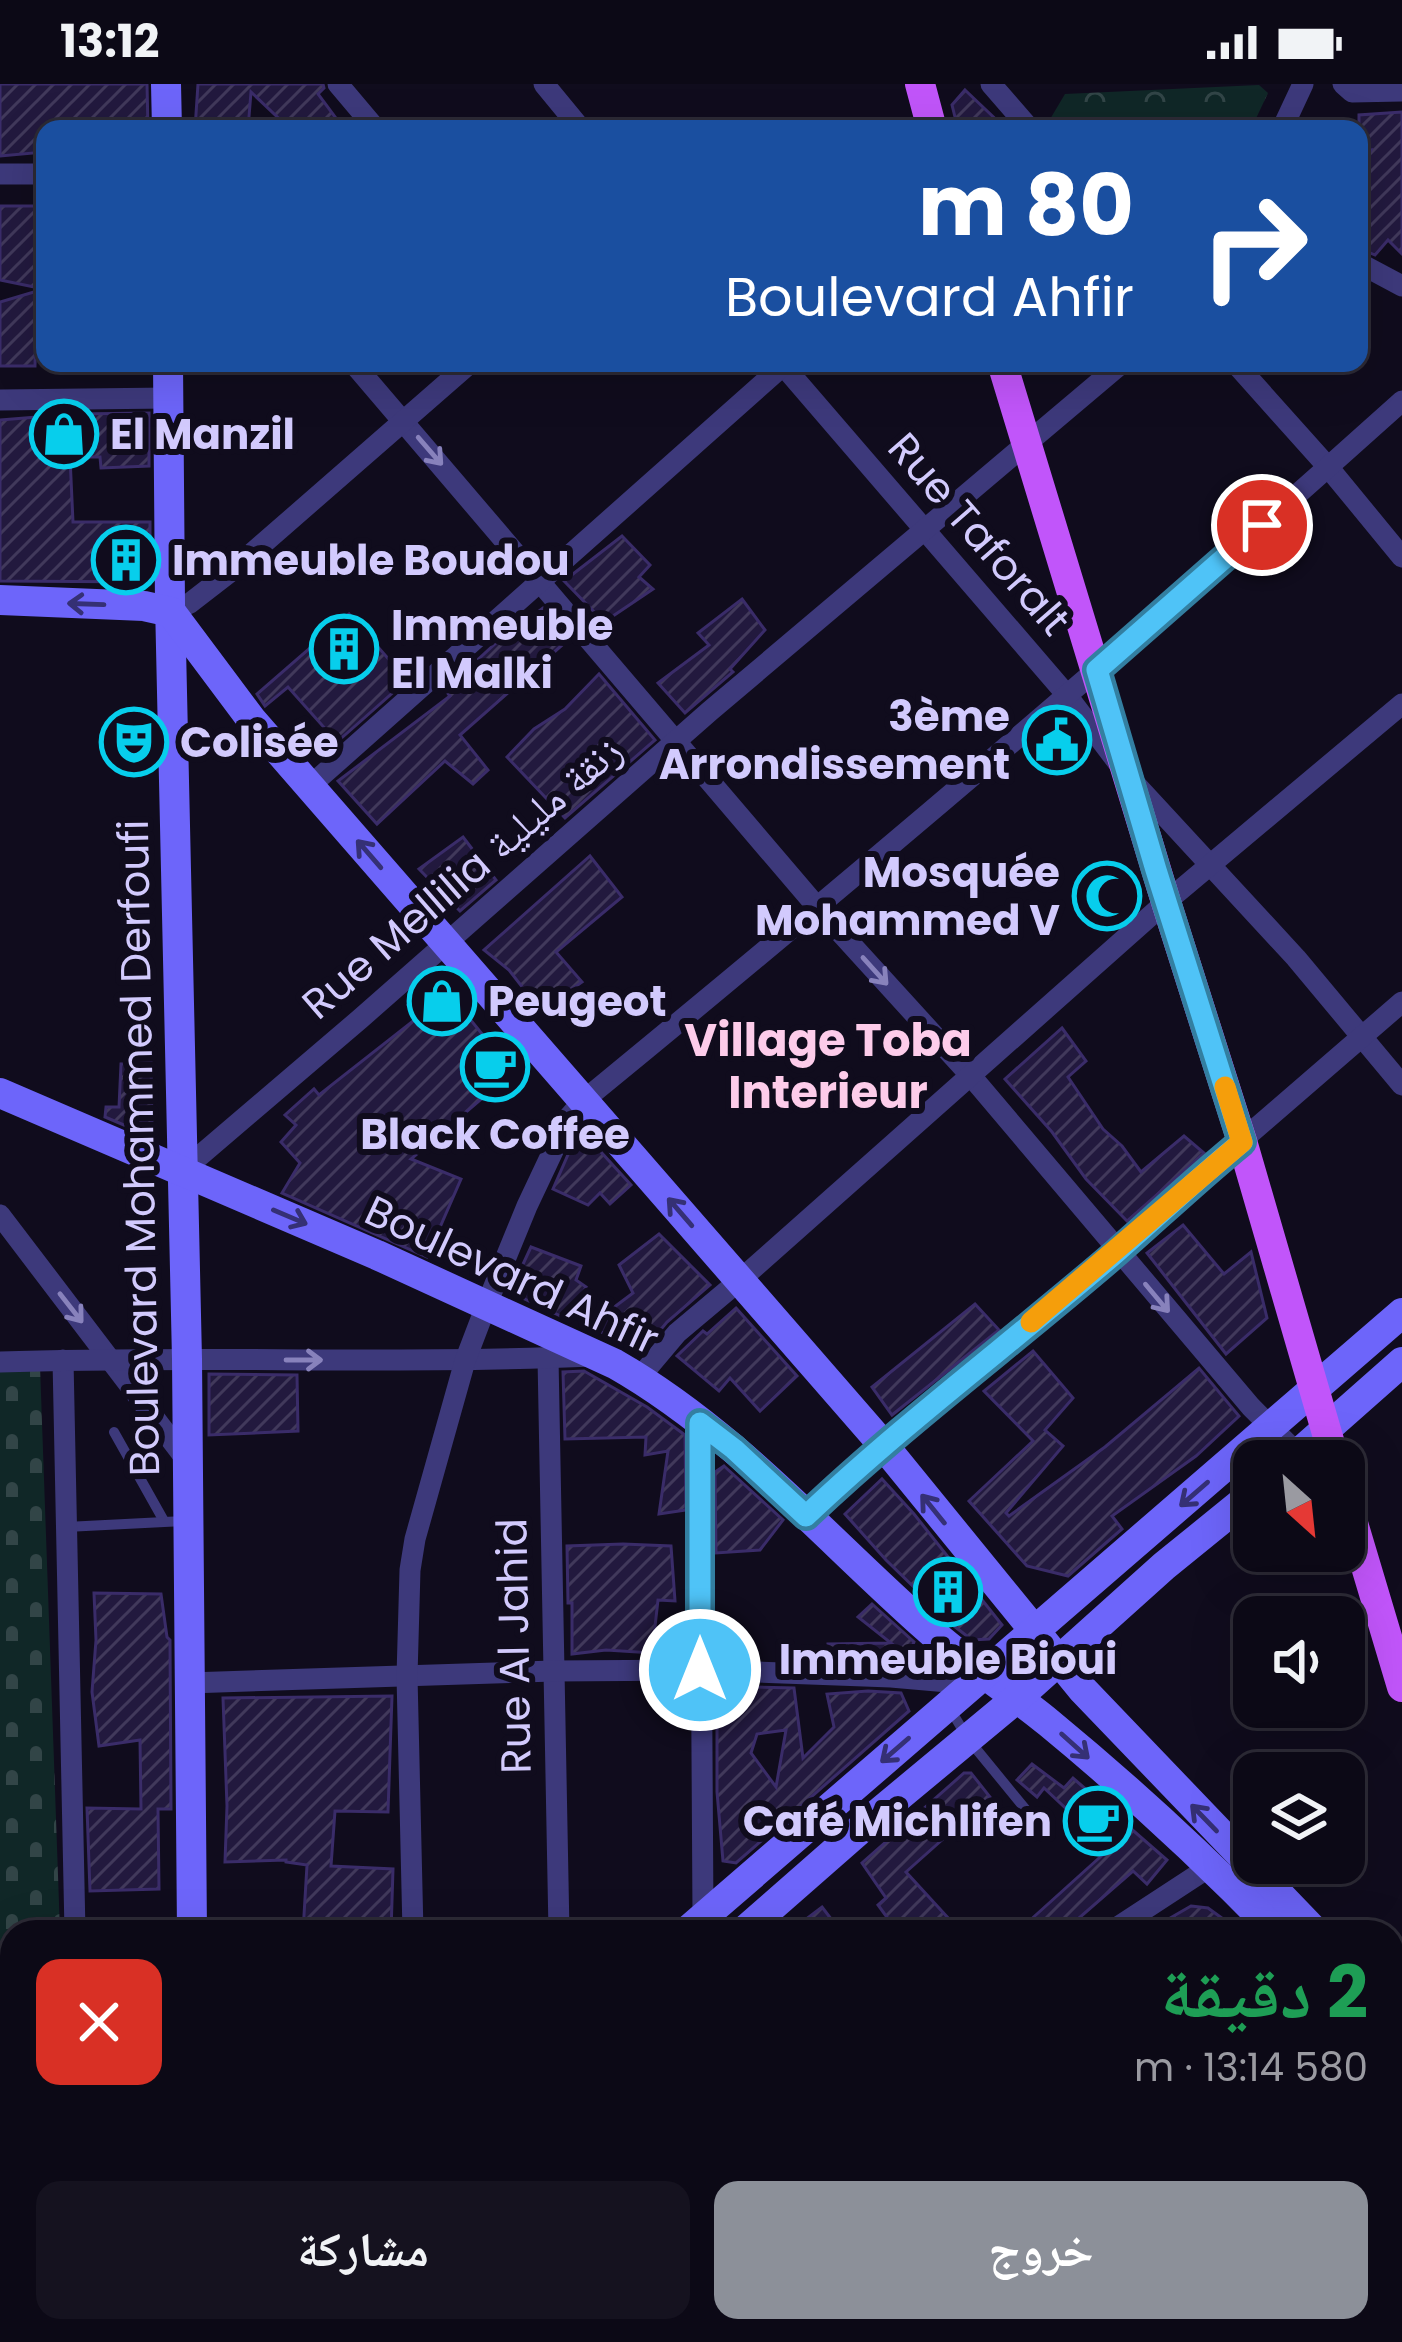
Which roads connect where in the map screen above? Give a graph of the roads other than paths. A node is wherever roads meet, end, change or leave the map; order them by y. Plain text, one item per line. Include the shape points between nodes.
1 (166, 84) edge
2 (338, 84) edge
3 (544, 84) edge
4 (920, 84) edge
5 (991, 84) edge
6 (1304, 84) edge
7 (1343, 84) edge
8 (1402, 91) edge
9 (166, 120) edge
10 (368, 120) edge
11 (573, 120) edge
12 (930, 120) edge
13 (1022, 120) edge
14 (1286, 120) edge
15 (0, 174) edge
16 (36, 174) edge
17 (1368, 268) edge
18 (1402, 286) edge
19 (168, 372) edge
20 (361, 372) edge
21 (460, 372) edge
22 (774, 372) edge
23 (790, 372) edge
24 (1005, 372) edge
25 (1110, 372) edge
26 (1243, 372) edge
27 (168, 398) junction
28 (0, 400) edge
29 (1402, 401) edge
30 (404, 421) junction
31 (1025, 443) junction
32 (1328, 467) junction
33 (924, 529) junction
34 (1402, 557) edge
35 (541, 581) junction
36 (0, 600) edge
37 (171, 612) junction
38 (1097, 670) junction
39 (1066, 694) junction
40 (1402, 704) edge
41 (677, 741) junction
42 (1128, 776) junction
43 (310, 786) junction
44 (1211, 865) junction
45 (1166, 902) junction
46 (818, 908) junction
47 (445, 942) junction
48 (1402, 1002) edge
49 (1361, 1038) junction
50 (971, 1076) junction
51 (1402, 1085) edge
52 (0, 1093) edge
53 (583, 1101) junction
54 (1242, 1142) junction
55 (182, 1171) junction
56 (0, 1215) edge
57 (1118, 1251) junction
58 (740, 1280) junction
59 (486, 1306) junction
60 (1402, 1313) edge
61 (596, 1356) junction
62 (548, 1358) junction
63 (111, 1359) junction
64 (188, 1359) junction
65 (63, 1360) junction
66 (465, 1361) junction
67 (0, 1362) edge
68 (1402, 1362) edge
69 (639, 1378) junction
70 (1315, 1390) junction
71 (700, 1423) junction
72 (1272, 1426) junction
73 (1326, 1429) junction
74 (113, 1432) dead end
75 (1283, 1440) edge
76 (1315, 1440) edge
77 (1329, 1440) edge
78 (884, 1446) junction
79 (188, 1462) junction
80 (1233, 1510) edge
81 (806, 1516) junction
82 (176, 1521) junction
83 (66, 1527) junction
84 (1365, 1565) edge
85 (1035, 1630) junction
86 (1057, 1659) junction
87 (700, 1670) junction
88 (554, 1671) junction
89 (407, 1676) junction
90 (189, 1683) junction
91 (967, 1687) junction
92 (1402, 1687) edge
93 (1017, 1698) junction
94 (968, 1738) junction
95 (1036, 1822) dead end
96 (1210, 1866) junction
97 (75, 1920) edge
98 (192, 1920) edge
99 (413, 1920) edge
100 (559, 1920) edge
101 (699, 1920) edge
102 (707, 1920) edge
103 (756, 1920) edge
104 (1128, 1920) edge
105 (1264, 1920) edge
106 (1303, 1920) edge

1 - 9 street
2 - 10 street
3 - 11 street
4 - 12 main road
5 - 13 street
6 - 14 street
7 - 8 street via 1352,92
15 - 16 street
17 - 18 street
19 - 27 street, Boulevard Mohammed Derfoufi
20 - 30 street
21 - 30 street
22 - 35 street
23 - 33 street, Rue Taforalt
24 - 31 main road
25 - 31 street, Rue Mellilia زنقة مليلية
26 - 32 street
27 - 28 street
27 - 37 street, Boulevard Mohammed Derfoufi
29 - 32 street
30 -> 35 street
30 - 37 street via 208,591
31 - 33 street, Rue Mellilia زنقة مليلية
31 - 38 main road
32 - 34 street
32 - 38 street
33 - 39 street, Rue Taforalt
33 - 41 street, Rue Mellilia زنقة مليلية
35 - 41 street
35 - 43 street
37 -> 36 street
37 - 43 street
37 - 55 street, Boulevard Mohammed Derfoufi
38 - 39 street
38 - 42 main road
39 - 42 street, Rue Taforalt
39 - 46 street
40 - 44 street
41 - 46 street
41 - 47 street, Rue Mellilia زنقة مليلية
42 - 44 street, Rue Taforalt
42 - 45 main road
47 -> 43 street
44 - 45 street
44 - 49 street, Rue Taforalt
45 - 50 street
45 - 54 main road
46 -> 50 street
46 - 53 street
47 - 53 street
47 - 55 street, Rue Mellilia زنقة مليلية
48 - 49 street
49 - 51 street, Rue Taforalt
49 - 54 street
50 - 57 street
50 - 58 street
52 - 55 street, Boulevard Ahfir
58 -> 53 street
53 - 59 street
54 - 57 street
54 - 70 main road
55 -> 59 street, Boulevard Ahfir
55 - 64 street, Boulevard Mohammed Derfoufi
56 -> 63 street
57 -> 72 street
57 - 78 street
58 - 69 street
58 - 78 street
59 - 61 street, Boulevard Ahfir
59 - 66 street
60 - 70 street
61 - 62 street
61 - 69 street, Boulevard Ahfir
62 - 66 street
62 - 88 street, Rue Al Jahid
63 - 64 street
63 - 65 street
63 - 79 street
64 -> 66 street
64 - 79 street, Boulevard Mohammed Derfoufi
65 - 67 street
65 - 83 street
66 - 89 street via 412,1556
68 - 73 street
69 - 71 street, Boulevard Ahfir
70 - 72 street
70 - 73 main road
71 - 81 street, Boulevard Ahfir
71 - 87 street
72 - 75 street
72 -> 85 street
73 - 76 street
73 - 77 main road
74 - 82 lane
78 - 81 street
85 -> 78 street
79 - 82 street, Boulevard Mohammed Derfoufi
80 - 86 street
81 - 91 street, Boulevard Ahfir via 926,1627
82 - 83 lane
82 - 90 street, Boulevard Mohammed Derfoufi
83 - 97 street
84 - 92 main road
85 - 86 street
85 - 91 street
86 - 93 street
106 -> 86 street
87 - 88 street
87 - 91 street
87 - 101 street
88 - 89 street
88 - 100 street, Rue Al Jahid
89 - 90 street
89 - 99 street
90 - 98 street, Boulevard Mohammed Derfoufi
91 - 93 street, Boulevard Ahfir
91 - 94 lane
91 -> 102 street
93 - 94 street
93 -> 96 street, Boulevard Ahfir
94 - 95 lane
94 - 103 street
96 - 104 street
96 - 105 street, Boulevard Ahfir

